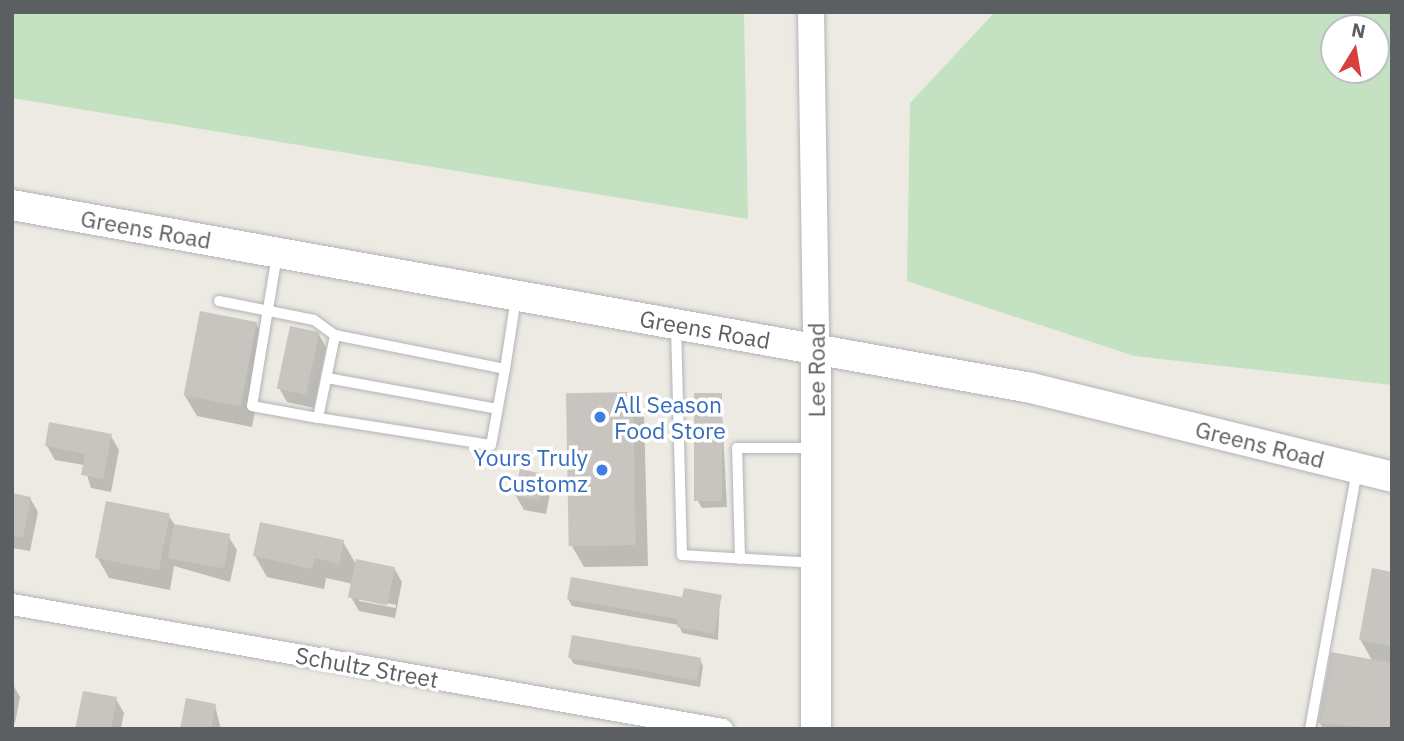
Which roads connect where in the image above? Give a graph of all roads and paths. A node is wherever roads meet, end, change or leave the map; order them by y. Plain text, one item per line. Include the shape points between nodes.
1 (811, 12) edge
2 (12, 205) edge
3 (278, 253) junction
4 (516, 295) junction
5 (219, 302) dead end
6 (268, 311) junction
7 (676, 324) junction
8 (335, 335) junction
9 (816, 349) junction
10 (505, 369) junction
11 (327, 378) junction
12 (497, 409) junction
13 (318, 418) junction
14 (816, 449) junction
15 (1357, 468) junction
16 (1392, 477) edge
17 (740, 559) junction
18 (816, 563) junction
19 (12, 604) edge
20 (722, 729) edge
21 (816, 729) edge
22 (1310, 729) edge

1 - 9 street, Lee Road
2 - 3 main road, Greens Road
3 - 4 main road, Greens Road
3 - 6 lane
4 - 7 main road, Greens Road
4 - 10 lane
5 - 6 lane
6 - 8 lane via 314,320
6 - 13 lane via 252,406
7 - 9 main road, Greens Road
7 - 17 lane via 682,555
8 - 10 lane
8 - 11 lane
9 - 14 main road, Lee Road
9 - 15 main road, Greens Road via 1031,388
10 - 12 lane
11 - 12 lane
11 - 13 lane
12 - 13 lane via 491,445
14 - 17 lane via 737,449
14 - 18 main road, Lee Road
15 - 16 main road, Greens Road
15 - 22 lane
17 - 18 lane
18 - 21 main road, Lee Road
19 - 20 street, Schultz Street

